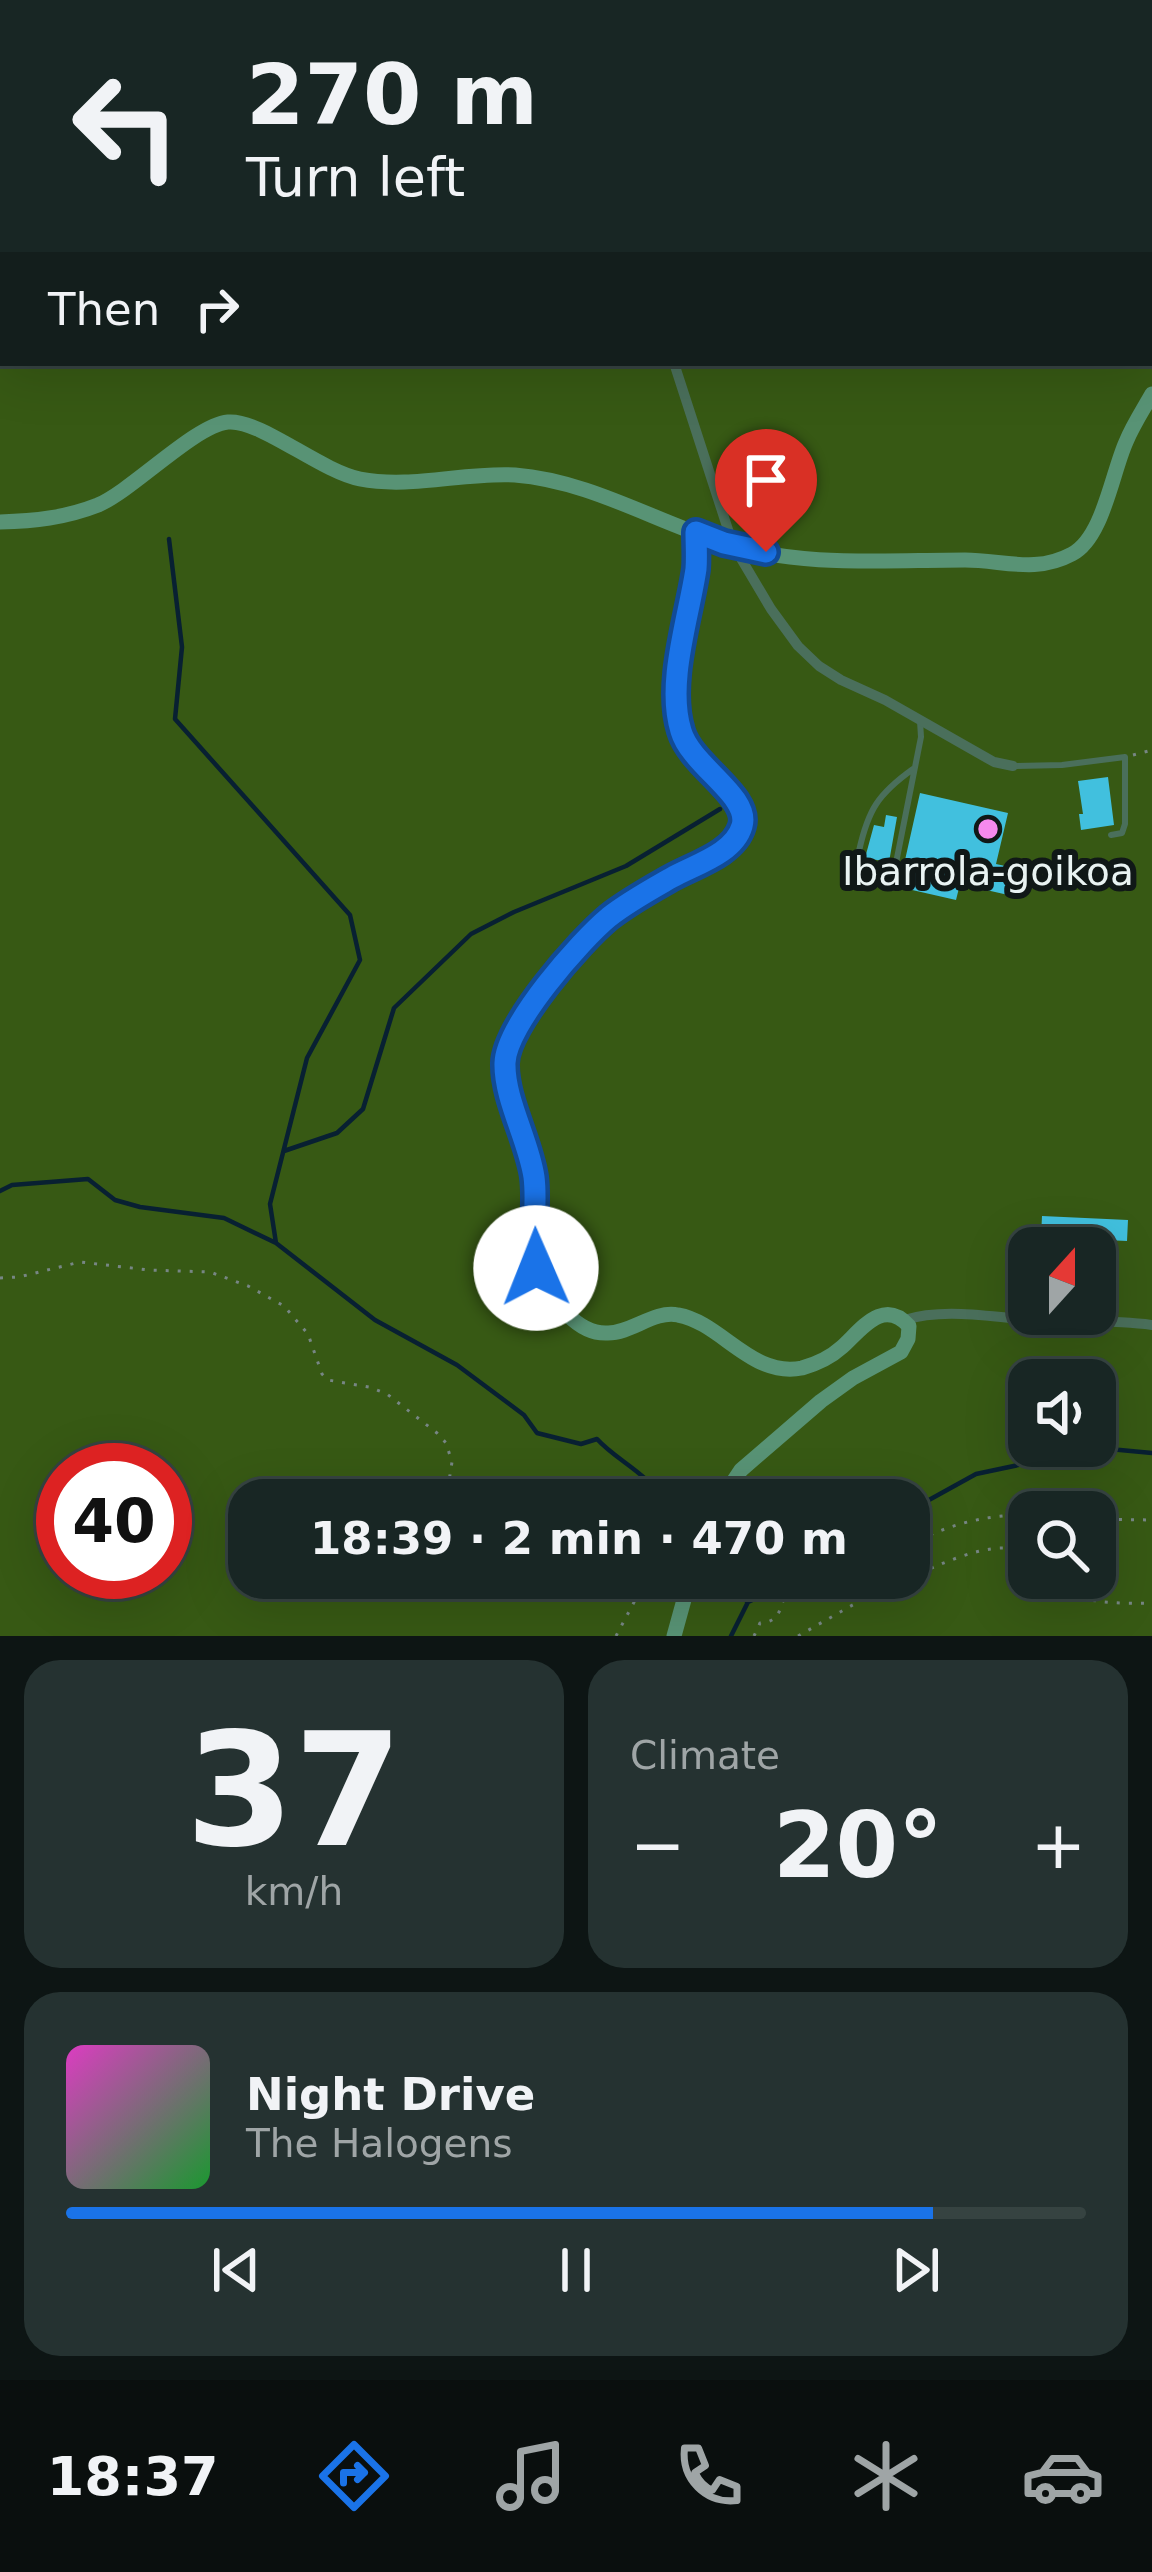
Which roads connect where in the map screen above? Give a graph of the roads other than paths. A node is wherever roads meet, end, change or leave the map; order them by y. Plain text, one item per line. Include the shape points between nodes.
1 (675, 366) edge
2 (1152, 394) edge
3 (0, 522) edge
4 (696, 532) junction
5 (733, 545) junction
6 (920, 721) junction
7 (1013, 766) joint
8 (916, 767) junction
9 (1111, 835) dead end
10 (860, 851) dead end
11 (894, 873) dead end
12 (904, 1319) junction
13 (1152, 1325) edge
14 (735, 1479) edge
15 (684, 1599) edge
16 (674, 1636) edge

1 - 5 street
2 - 5 street via 1096,527 1075,554 1031,567 799,560
3 - 4 street via 52,520 101,504 227,422 362,479 514,476 592,490
4 - 5 street
4 - 12 street via 678,720 695,758 740,802 743,822 728,847 597,928 509,1043 505,1072 534,1178 535,1264 554,1300 585,1328 618,1332 677,1314 781,1369 823,1360 878,1316
5 - 6 street via 771,610 819,666
6 - 7 street
6 - 8 lane
7 - 9 lane via 1125,757 1125,824
8 - 10 lane via 867,815
8 - 11 lane
12 - 13 street via 937,1313
12 - 14 street via 910,1332 901,1352 821,1401
15 - 16 street

